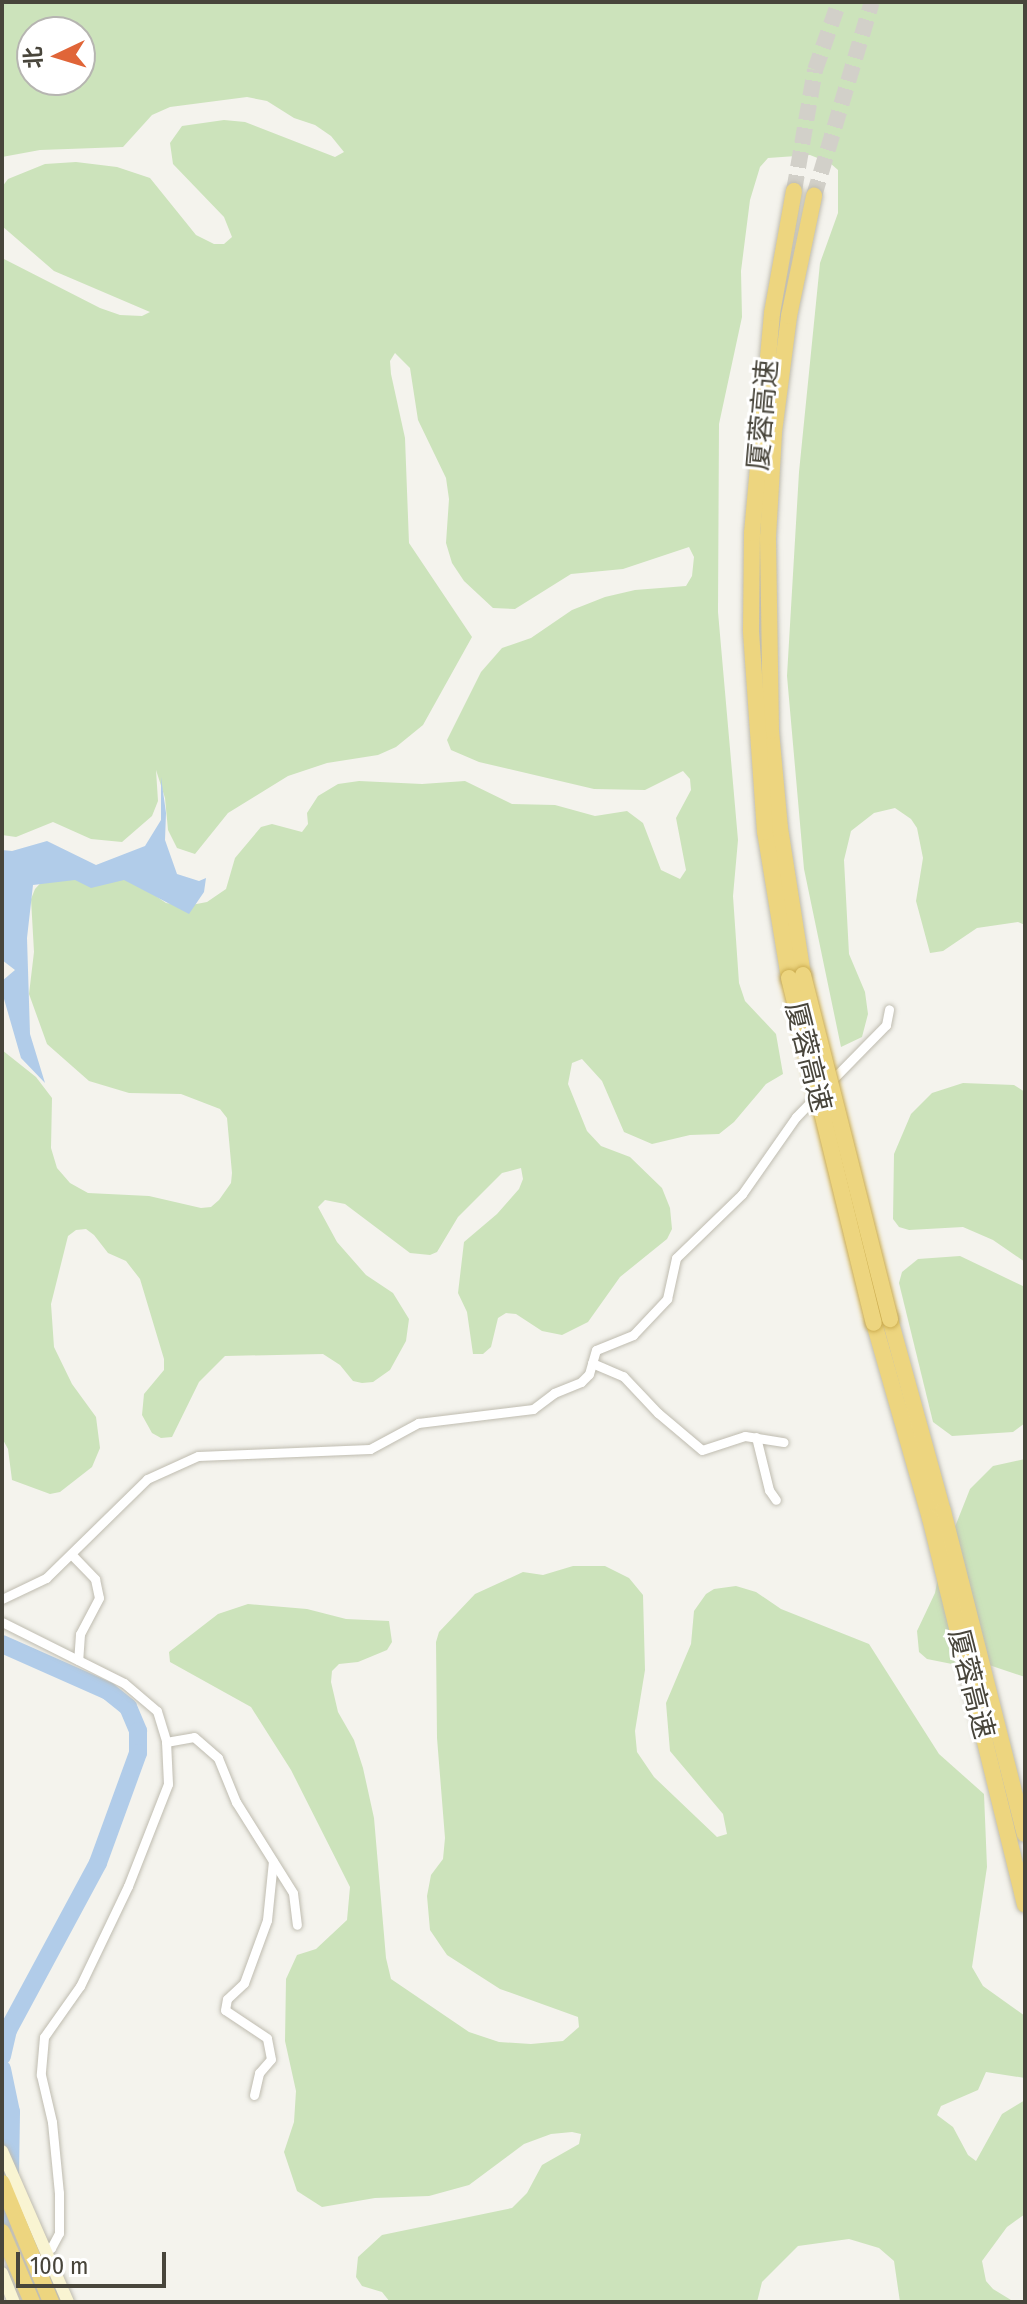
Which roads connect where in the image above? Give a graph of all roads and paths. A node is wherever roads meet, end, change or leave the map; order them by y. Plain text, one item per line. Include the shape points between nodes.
1 (794, 191) tunnel mouth
2 (814, 196) tunnel mouth
3 (796, 976) junction
4 (889, 1009) dead end
5 (592, 1363) junction
6 (894, 1369) junction
7 (756, 1437) junction
8 (784, 1442) dead end
9 (776, 1500) dead end
10 (71, 1554) junction
11 (2, 1599) edge
12 (2, 1622) edge
13 (78, 1660) junction
14 (166, 1742) junction
15 (1025, 1834) edge
16 (273, 1861) junction
17 (1025, 1904) edge
18 (297, 1925) dead end
19 (254, 2095) dead end
20 (2, 2151) edge
21 (2, 2183) edge
22 (2, 2232) edge
23 (46, 2250) junction
24 (2, 2273) edge
25 (34, 2298) edge
26 (68, 2302) edge

1 - 3 highway, 厦蓉高速 via 772,313 752,533 751,630 765,832
2 - 3 highway, 厦蓉高速 via 789,316 768,537 771,731
3 - 6 highway, 厦蓉高速, bridge
4 - 5 street via 886,1025 796,1117 742,1194 676,1258 667,1299 633,1335 596,1350
5 - 7 street via 623,1376 702,1450
5 - 10 street via 581,1382 533,1409 418,1423 370,1449 198,1456 147,1479
6 - 15 highway, 厦蓉高速 via 943,1511
6 - 17 highway, 厦蓉高速
7 - 8 street
7 - 9 street
10 - 11 street via 46,1578
10 - 13 street via 95,1579 99,1598 80,1634
12 - 13 street
13 - 14 street via 124,1683 157,1711
14 - 16 street via 194,1737 218,1758 236,1802
14 - 23 street via 168,1784 128,1886 80,1986 44,2037 41,2075 59,2193 59,2233
16 - 18 street via 293,1893
16 - 19 street via 267,1920 244,1983 227,1999 225,2010 267,2038 271,2059 259,2073
20 - 23 street
21 - 25 highway
22 - 25 highway
23 - 26 street
24 - 25 street

